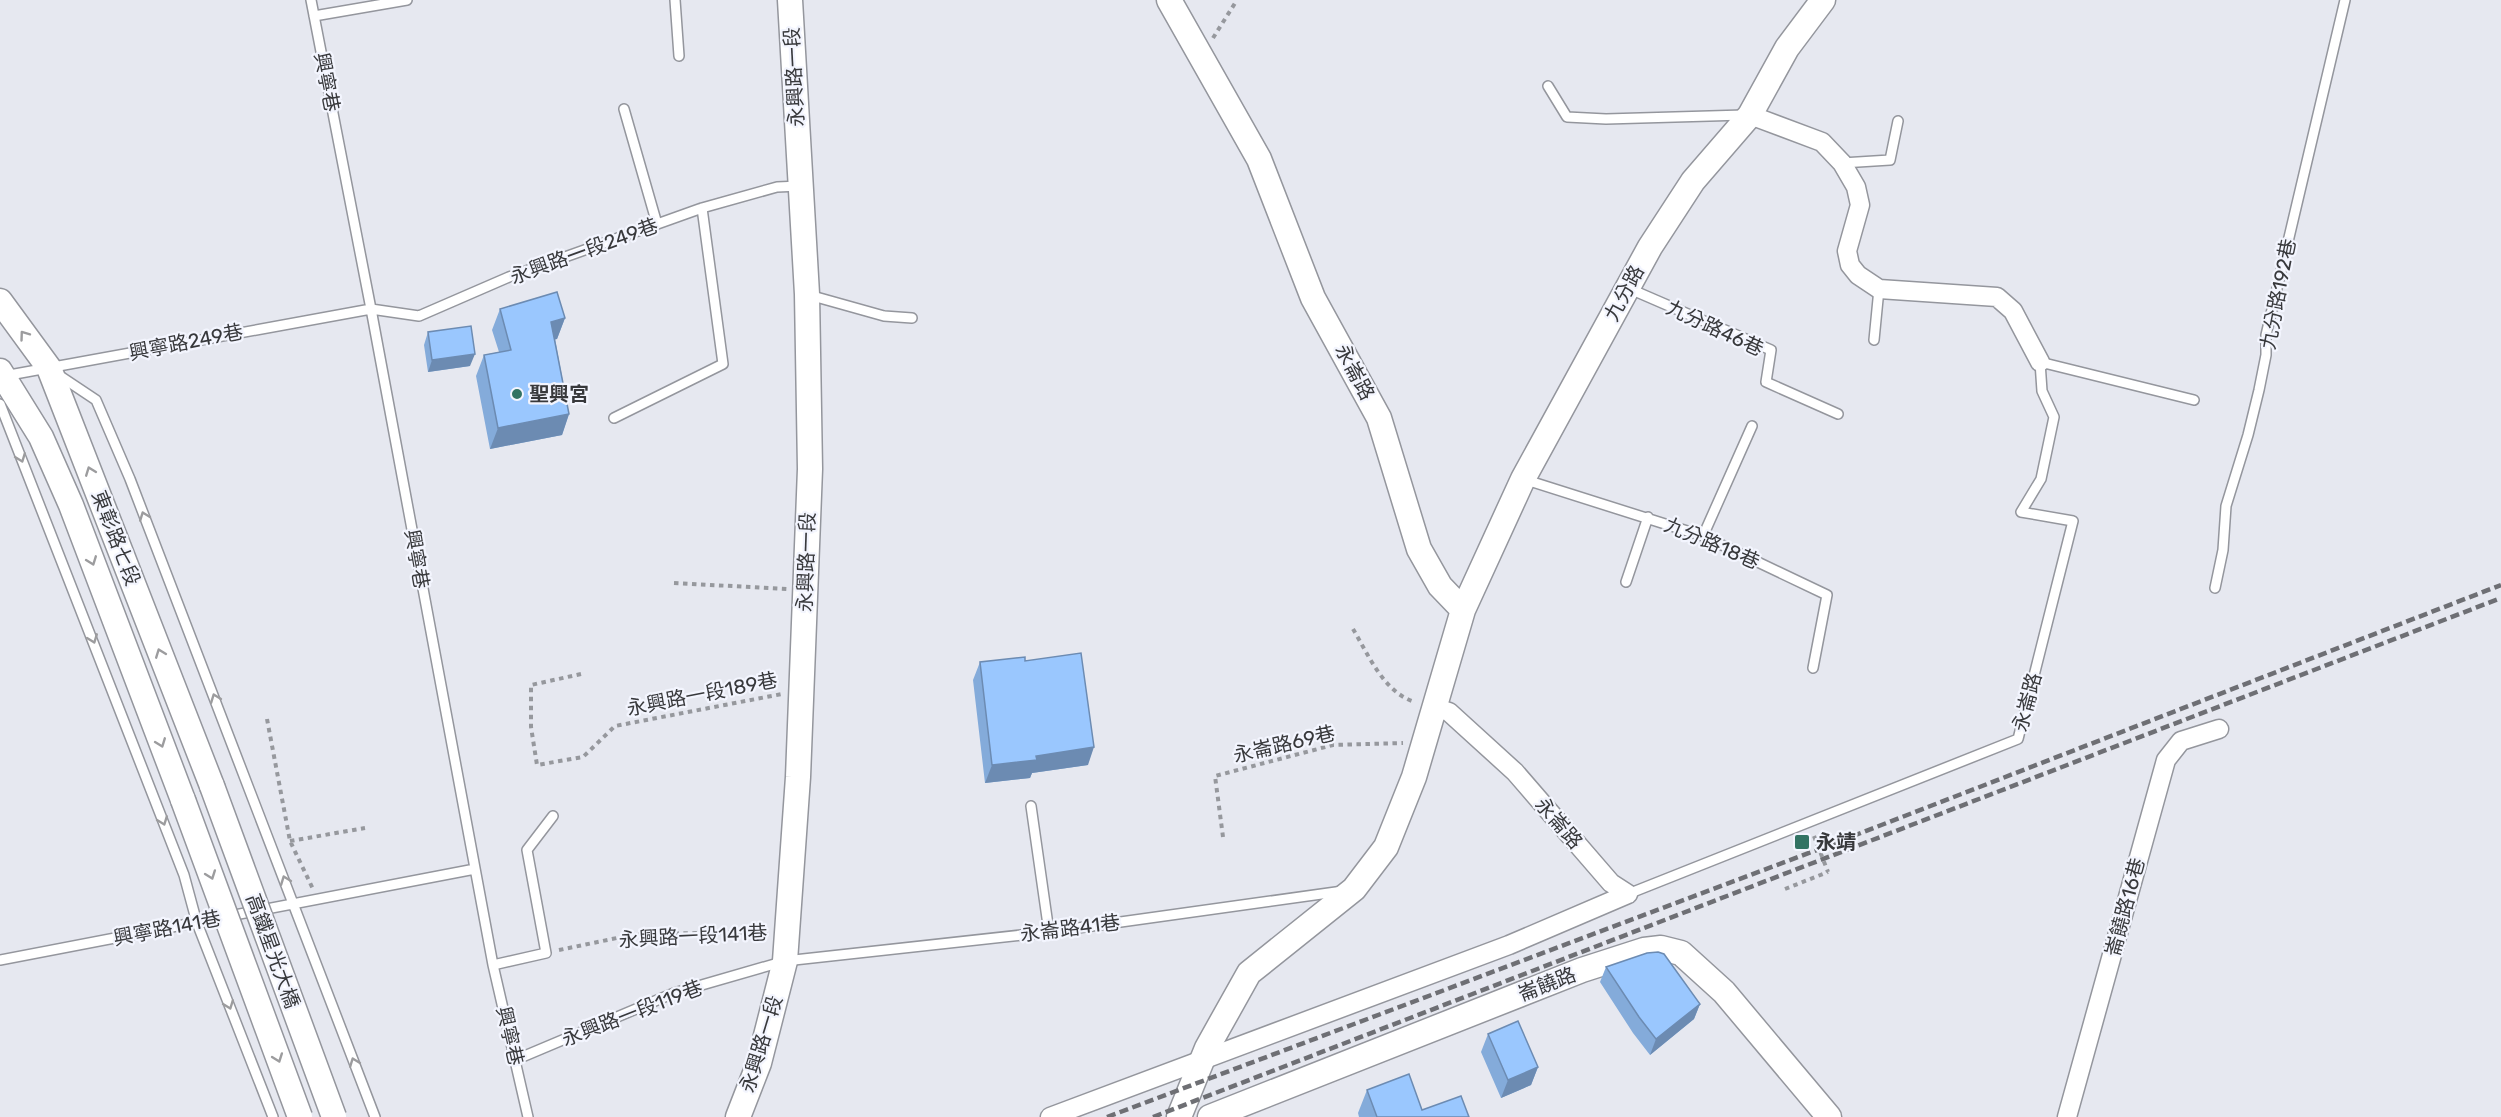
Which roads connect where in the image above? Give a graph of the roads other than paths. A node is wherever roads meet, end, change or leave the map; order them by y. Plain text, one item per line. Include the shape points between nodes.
1 (311, 0) edge
2 (407, 0) edge
3 (675, 0) edge
4 (790, 0) edge
5 (1168, 0) edge
6 (1823, 0) edge
7 (2345, 0) edge
8 (314, 16) junction
9 (679, 56) dead end
10 (1548, 86) dead end
11 (624, 109) dead end
12 (1750, 115) junction
13 (1899, 121) dead end
14 (1842, 163) junction
15 (800, 186) junction
16 (702, 208) junction
17 (657, 224) junction
18 (1628, 288) junction
19 (1879, 290) junction
20 (807, 294) junction
21 (0, 301) edge
22 (371, 309) junction
23 (912, 318) dead end
24 (1874, 340) dead end
25 (2040, 362) junction
26 (49, 369) junction
27 (1, 378) edge
28 (2194, 400) dead end
29 (0, 404) edge
30 (1838, 414) dead end
31 (614, 418) dead end
32 (1752, 426) dead end
33 (1523, 479) junction
34 (1648, 517) junction
35 (1703, 536) junction
36 (1626, 582) dead end
37 (2215, 588) dead end
38 (1463, 610) junction
39 (1813, 668) dead end
40 (1433, 707) junction
41 (2219, 729) dead end
42 (212, 786) joint
43 (183, 800) joint
44 (1031, 806) dead end
45 (554, 816) dead end
46 (475, 869) junction
47 (1354, 889) junction
48 (1628, 894) junction
49 (295, 905) junction
50 (197, 923) junction
51 (1049, 932) junction
52 (0, 960) edge
53 (785, 961) junction
54 (493, 965) junction
55 (1203, 1059) junction
56 (515, 1060) junction
57 (273, 1117) edge
58 (300, 1117) edge
59 (334, 1117) edge
60 (375, 1117) edge
61 (528, 1117) edge
62 (738, 1117) edge
63 (1050, 1117) edge
64 (1179, 1117) edge
65 (1210, 1117) edge
66 (1829, 1117) edge
67 (2067, 1117) edge

1 - 8 lane, 興寧巷
2 - 8 lane
3 - 9 lane
4 - 15 street, 永興路一段
5 - 38 street, 永崙路 via 1259,159 1313,298 1379,418 1419,549 1440,586
6 - 12 street, 九分路 via 1787,48
7 - 37 lane, 九分路192巷 via 2266,335 2266,356 2248,435 2226,506
8 - 22 lane, 興寧巷
10 - 12 lane via 1567,117
11 - 17 lane
12 - 14 street via 1821,142
12 - 18 street, 九分路 via 1693,181
13 - 14 lane via 1890,160
14 - 19 street via 1856,187 1860,205 1847,251 1850,265
15 - 16 lane, 永興路一段249巷 via 777,188
15 - 20 street, 永興路一段
16 - 17 lane, 永興路一段249巷
16 - 31 lane via 723,364
17 - 22 lane, 永興路一段249巷 via 509,277 419,316
18 - 30 lane, 九分路46巷 via 1771,350 1766,382
18 - 33 street, 九分路
19 - 24 lane
19 - 25 street via 1997,297 2013,311
20 - 23 lane via 884,316
20 - 53 street, 永興路一段 via 810,469 798,777
26 -> 21 street, 東彰路七段
22 - 26 lane, 興寧路249巷
22 - 46 lane, 興寧巷
25 - 28 lane
25 - 48 lane, 永崙路 via 2042,391 2054,417 2041,479 2021,512 2073,521 2018,739
26 - 27 lane, 興寧路249巷
42 -> 26 street, 東彰路七段
49 -> 26 lane via 96,400
27 -> 43 street, 東彰路七段 via 41,436 71,505
29 -> 50 lane via 184,875
32 - 35 lane
33 - 34 lane, 九分路18巷
33 - 38 street, 九分路
34 - 35 lane, 九分路18巷
34 - 36 lane
35 - 39 lane, 九分路18巷 via 1827,595
38 - 40 street
40 - 47 street via 1414,777 1386,847
40 - 48 street, 永崙路 via 1449,712 1515,772 1611,883
41 - 67 street, 崙饒路16巷 via 2181,741 2166,760
42 - 59 street, 高鐵星光大橋, bridge
43 -> 58 street, 高鐵星光大橋, bridge
44 - 51 lane
45 - 54 lane via 527,850 546,953
46 - 49 lane, 興寧路141巷
46 - 54 lane, 興寧巷
47 - 51 lane, 永崙路41巷
47 - 55 street via 1249,973
48 - 55 street via 1509,945
49 - 50 lane, 興寧路141巷
60 -> 49 lane
50 - 52 lane, 興寧路141巷
50 -> 57 lane
51 - 53 lane, 永崙路41巷
53 - 56 lane, 永興路一段119巷 via 674,993
53 - 62 street, 永興路一段 via 759,1063
54 - 56 lane, 興寧巷
55 - 63 street
55 - 64 street
56 - 61 lane, 興寧巷
65 - 66 street, 崙饒路 via 1582,970 1661,948 1681,953 1724,992

